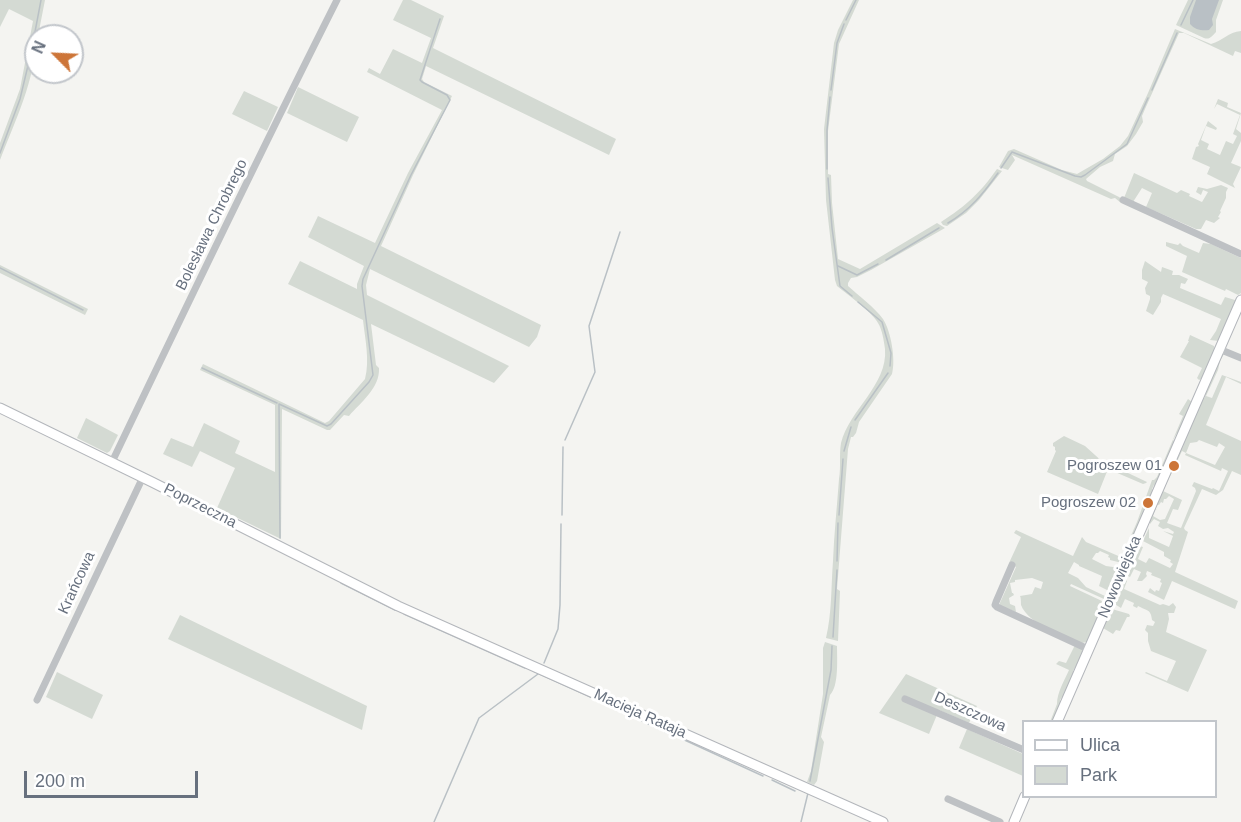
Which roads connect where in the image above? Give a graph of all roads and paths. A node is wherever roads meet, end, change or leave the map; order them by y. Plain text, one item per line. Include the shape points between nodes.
1 (337, 0) edge
2 (1123, 200) dead end
3 (1241, 254) edge
4 (1241, 300) edge
5 (1219, 349) junction
6 (1241, 358) edge
7 (0, 408) edge
8 (112, 462) junction
9 (142, 477) junction
10 (1012, 565) dead end
11 (398, 606) joint
12 (1089, 649) junction
13 (905, 699) dead end
14 (37, 700) dead end
15 (1058, 720) edge
16 (1022, 750) edge
17 (1024, 798) edge
18 (948, 799) dead end
19 (883, 822) edge
20 (1000, 822) edge
21 (1014, 822) edge

1 - 8 street, Bolesława Chrobrego
2 - 3 street
4 - 5 street, Nowowiejska
5 - 6 street
5 - 12 street, Nowowiejska
7 - 8 street, Poprzeczna
8 - 9 street, Poprzeczna
9 - 11 street, Poprzeczna
9 - 14 street, Krańcowa
10 - 12 street via 995,605
11 - 19 street, Macieja Rataja
12 - 15 street, Nowowiejska
13 - 16 street, Deszczowa
17 - 21 street
18 - 20 street

